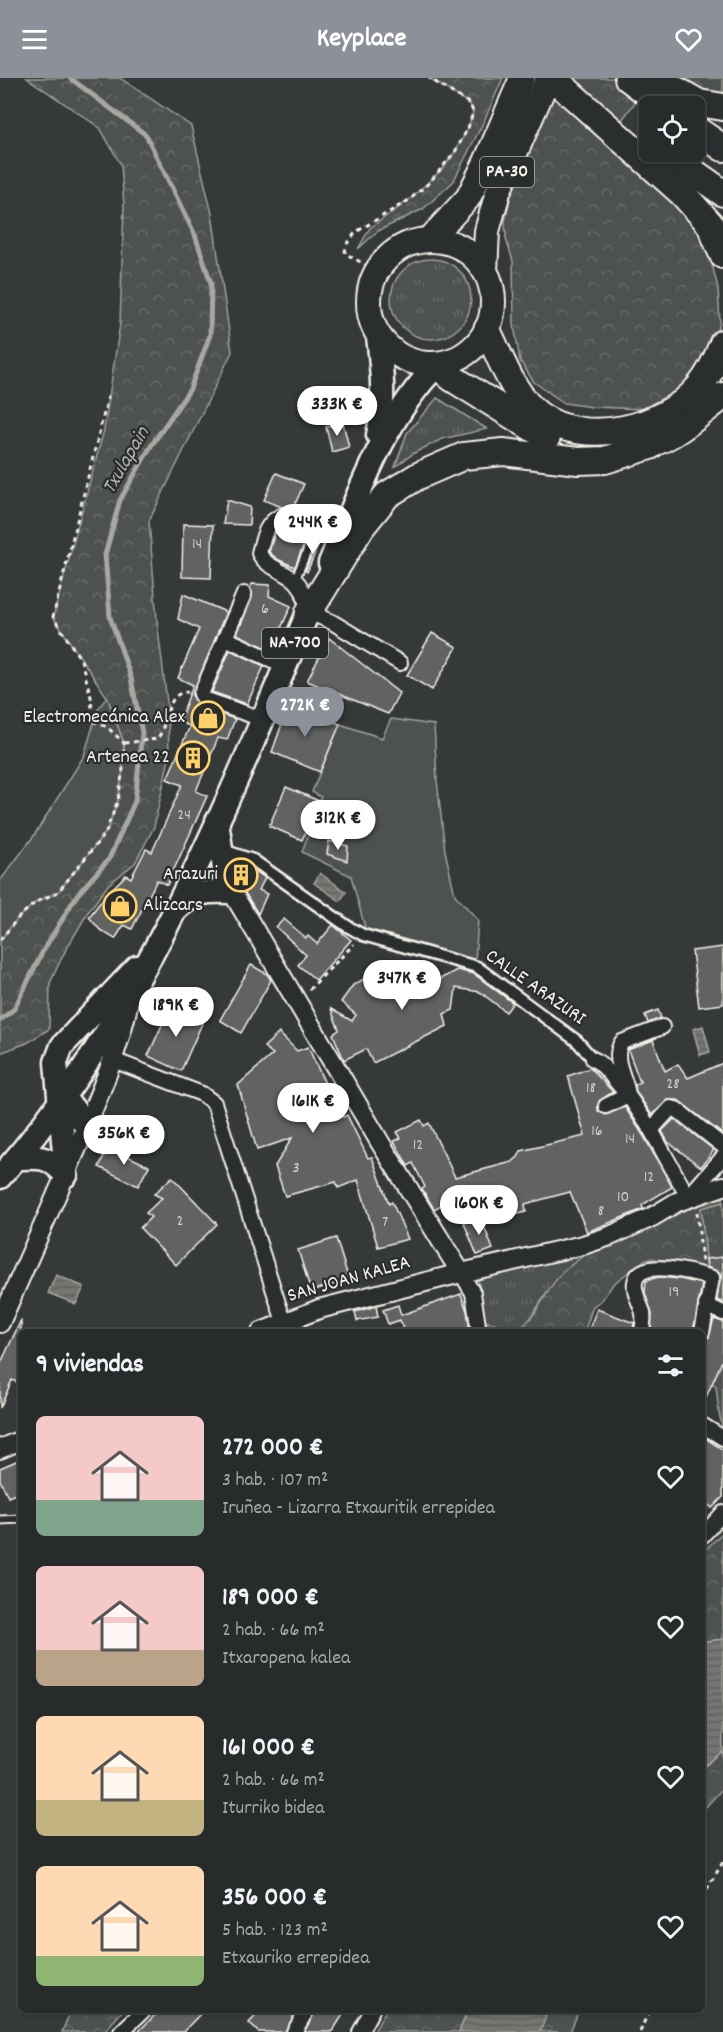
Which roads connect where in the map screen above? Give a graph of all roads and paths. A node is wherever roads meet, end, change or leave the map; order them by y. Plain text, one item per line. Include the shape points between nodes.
1 (429, 78) edge
2 (522, 78) edge
3 (548, 78) edge
4 (553, 78) edge
5 (572, 78) edge
6 (642, 82) edge
7 (655, 96) edge
8 (723, 107) edge
9 (615, 125) junction
10 (639, 136) edge
11 (705, 136) edge
12 (723, 148) edge
13 (679, 162) edge
14 (723, 193) edge
15 (430, 239) junction
16 (723, 255) edge
17 (376, 271) junction
18 (485, 271) junction
19 (487, 330) junction
20 (378, 336) junction
21 (723, 343) edge
22 (437, 365) junction
23 (109, 393) dead end
24 (723, 396) edge
25 (650, 446) junction
26 (372, 463) junction
27 (356, 501) junction
28 (315, 530) junction
29 (295, 580) junction
30 (244, 594) dead end
31 (309, 612) junction
32 (225, 638) junction
33 (400, 663) dead end
34 (285, 666) junction
35 (201, 694) junction
36 (262, 719) junction
37 (124, 743) junction
38 (217, 821) junction
39 (220, 849) junction
40 (195, 868) junction
41 (229, 884) junction
42 (175, 910) junction
43 (363, 935) junction
44 (0, 940) edge
45 (156, 946) junction
46 (130, 996) junction
47 (297, 1002) junction
48 (662, 1027) dead end
49 (592, 1059) joint
50 (113, 1060) junction
51 (628, 1095) junction
52 (60, 1100) junction
53 (606, 1106) dead end
54 (86, 1126) junction
55 (651, 1130) junction
56 (723, 1146) edge
57 (723, 1157) edge
58 (17, 1158) junction
59 (66, 1174) junction
60 (0, 1177) edge
61 (723, 1186) edge
62 (693, 1204) junction
63 (461, 1273) junction
64 (713, 1276) edge
65 (706, 1305) junction
66 (723, 1313) edge
67 (284, 1322) junction
68 (0, 1323) edge
69 (268, 1329) edge
70 (479, 1329) edge
71 (642, 1329) edge
72 (702, 1329) edge
73 (705, 1427) edge
74 (723, 1438) edge
75 (18, 1441) edge
76 (0, 1449) edge
77 (723, 1513) edge
78 (18, 1519) edge
79 (0, 1520) edge
80 (705, 1527) edge
81 (723, 1862) edge
82 (705, 1892) edge
83 (141, 2013) edge
84 (305, 2013) edge
85 (370, 2013) edge
86 (648, 2013) edge
87 (121, 2032) edge
88 (294, 2032) edge
89 (360, 2032) edge
90 (640, 2032) edge

1 - 17 path via 470,104 473,112 454,152 429,183 356,232 346,245 345,253
2 - 15 highway, PA-30 via 468,198
3 - 18 highway, PA-30 via 498,192 487,231
4 - 9 highway
5 - 9 highway
6 - 7 highway
6 - 8 highway via 699,103
9 - 10 highway
9 - 16 highway via 710,224
11 - 12 highway
13 - 14 highway
15 - 17 highway via 399,248
15 - 18 highway, PA-30 via 464,249
17 - 20 highway via 368,308
18 - 19 highway, PA-30 via 493,295
19 - 21 highway via 519,396 558,427 589,432 625,430 650,422 678,406 699,387
19 - 22 highway, PA-30 via 468,353
20 - 22 highway via 398,356
20 - 26 main road, NA-700 via 383,409
22 - 25 highway via 549,439 570,447 599,452
22 - 26 main road, NA-700 via 398,412
23 - 37 path via 53,617 81,660 93,721 107,727
24 - 25 highway
25 - 31 highway via 605,460 578,461 503,452 464,456 418,476 387,495 362,526
26 - 27 main road, NA-700
27 - 28 street via 337,523
27 - 31 main road, NA-700
28 - 29 lane
28 - 29 street via 281,516 273,519 264,534 259,553 263,561
29 - 31 street
30 - 32 street
31 - 33 street
31 - 34 main road, NA-700
32 - 34 street
32 - 35 street
34 - 36 main road, NA-700
35 - 36 street via 204,699
35 - 37 path via 177,695 157,739
36 - 38 main road, NA-700
37 - 44 path via 118,800 106,832 58,892 36,902
38 - 39 main road
38 - 40 main road, NA-700
39 - 41 main road
39 - 43 street, CALLE ARAZURI via 254,860
40 - 41 main road via 220,872
40 - 42 main road, NA-700
41 - 42 main road via 201,892
41 - 47 street
42 - 45 main road, NA-700
43 - 47 path
43 - 49 street, CALLE ARAZURI via 477,967 577,1041
45 - 46 main road, NA-700
45 - 52 main road via 62,1046 56,1062
46 - 50 street
46 - 52 main road, NA-700
47 - 63 street
48 - 51 street via 618,1047
49 - 51 street, CALLE ARAZURI
50 - 54 street
50 - 67 street via 202,1094 214,1103
51 - 53 street
51 - 55 street
52 - 54 main road via 72,1107
52 - 58 main road, NA-700
52 - 59 main road
54 - 59 street
55 - 56 street via 671,1108 676,1109
55 - 62 street
57 - 62 street, SAN JOAN KALEA
58 - 59 main road via 44,1157
58 - 60 main road, NA-700
59 - 68 street
61 - 62 street, SAN JOAN KALEA
62 - 63 street, SAN JOAN KALEA via 583,1245
62 - 64 path
63 - 67 street, SAN JOAN KALEA via 319,1309
63 - 70 street via 473,1293
64 - 65 street
64 - 71 street via 648,1268 640,1272 635,1282 644,1315
65 - 66 street
65 - 72 street
67 - 69 street, SAN JOAN KALEA
73 - 74 street
75 - 76 street
77 - 80 street
78 - 79 lane
81 - 82 path
83 - 87 street
84 - 88 street
85 - 89 street
86 - 90 path

